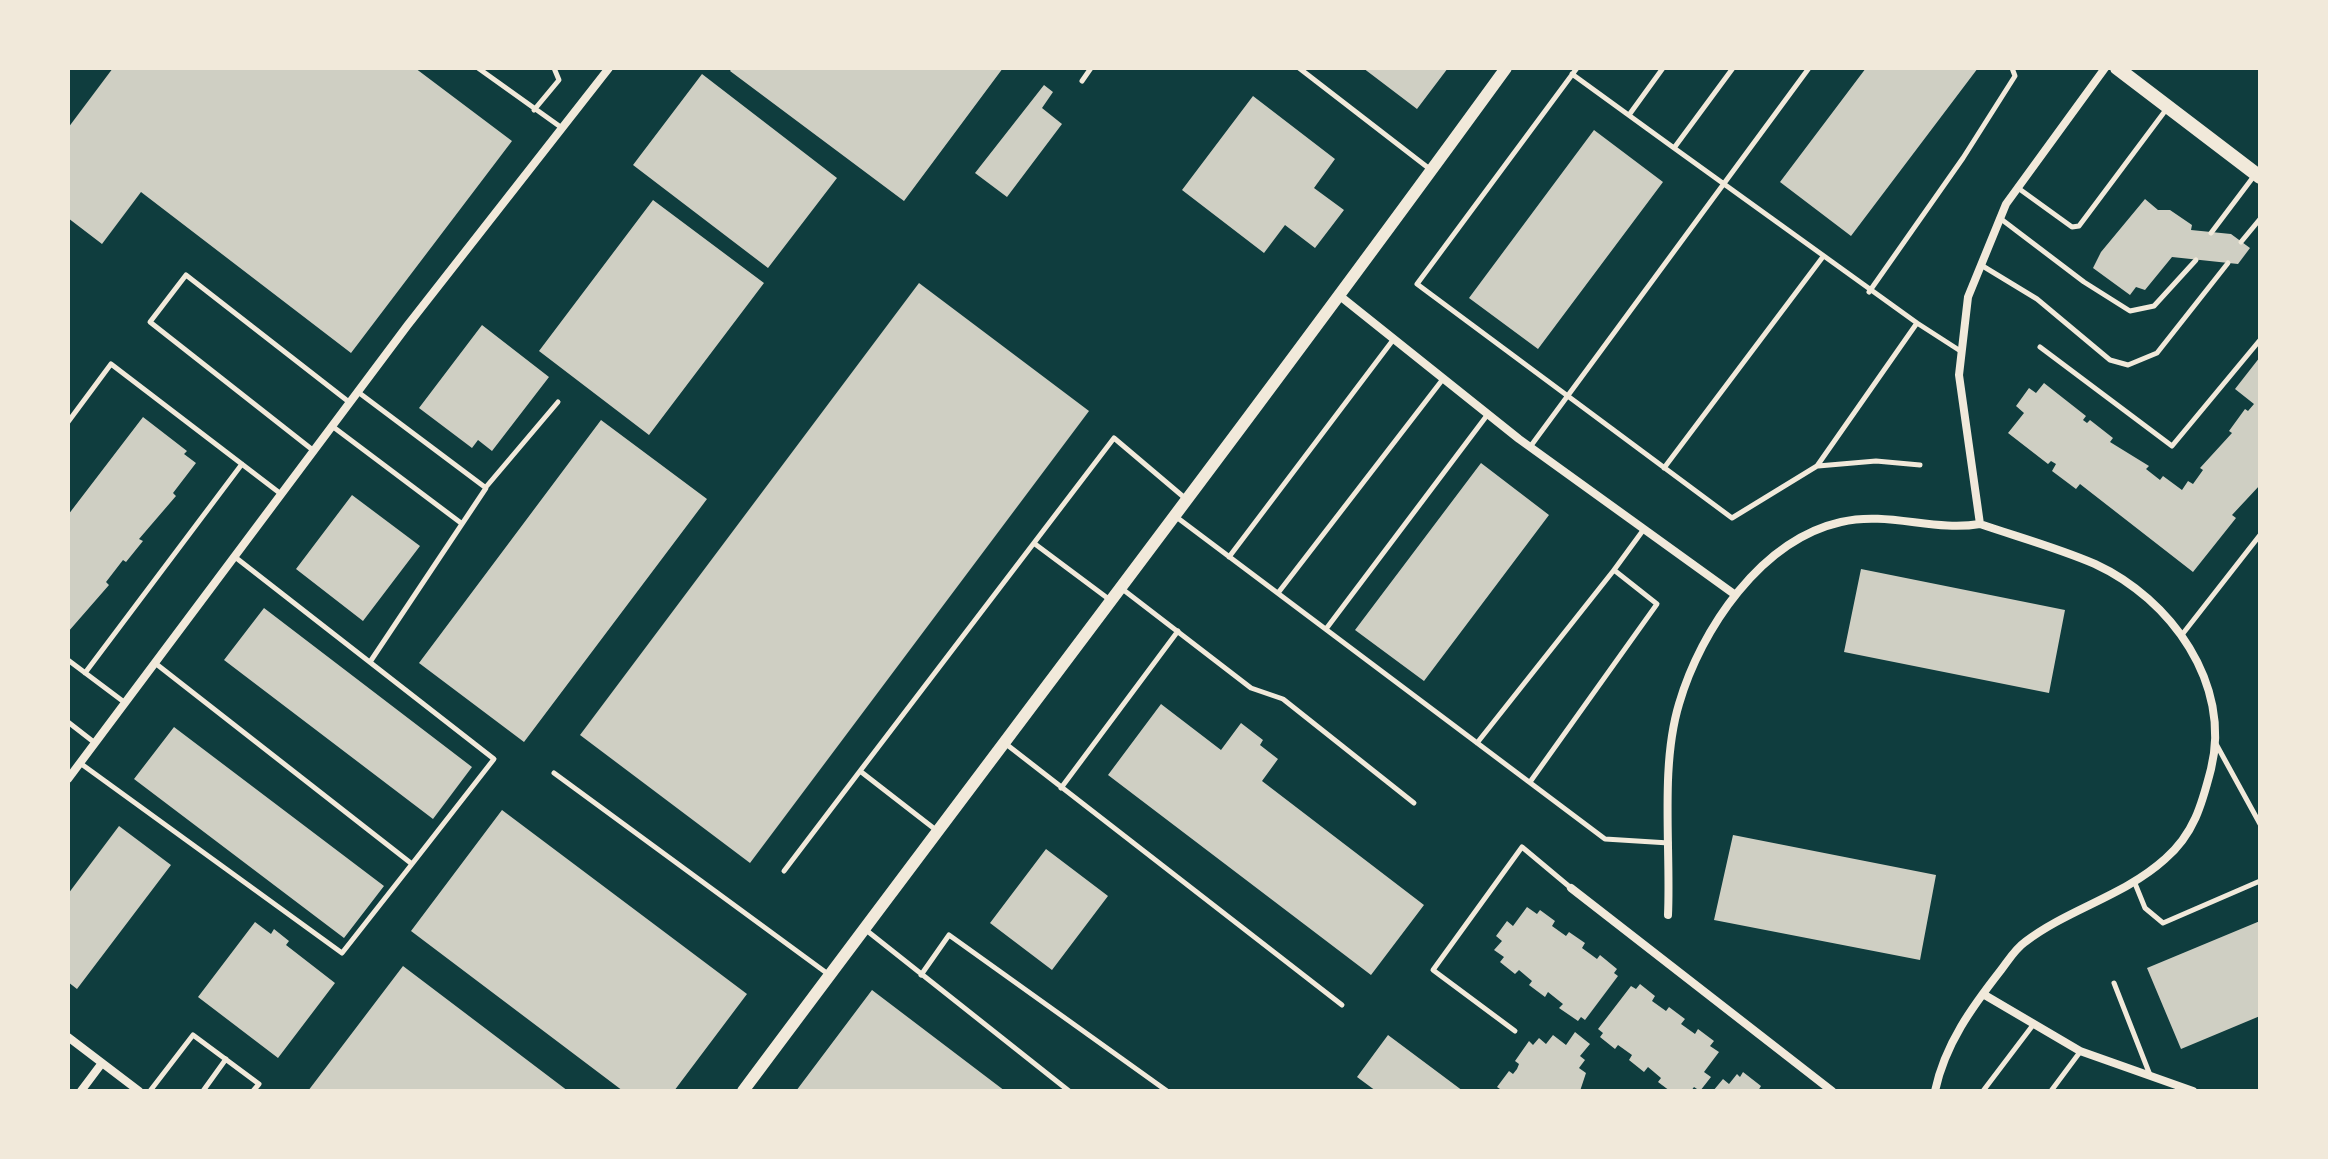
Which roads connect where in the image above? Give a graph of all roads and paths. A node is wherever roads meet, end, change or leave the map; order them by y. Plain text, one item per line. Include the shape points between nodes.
1 (478, 68) edge
2 (554, 68) edge
3 (609, 68) edge
4 (1091, 68) edge
5 (1299, 68) edge
6 (1506, 68) edge
7 (1663, 68) edge
8 (1733, 68) edge
9 (1809, 68) edge
10 (2012, 68) edge
11 (2105, 68) edge
12 (2117, 68) edge
13 (1574, 71) edge
14 (1082, 81) dead end
15 (2168, 107) junction
16 (534, 110) junction
17 (1629, 115) junction
18 (562, 128) junction
19 (1674, 148) junction
20 (1432, 170) junction
21 (2258, 175) edge
22 (1722, 182) junction
23 (2017, 188) junction
24 (2000, 218) junction
25 (2260, 219) edge
26 (2211, 233) dead end
27 (2241, 242) dead end
28 (1822, 258) junction
29 (2196, 260) dead end
30 (2228, 263) dead end
31 (1981, 265) junction
32 (1869, 292) junction
33 (1340, 296) junction
34 (1917, 323) junction
35 (1394, 339) junction
36 (2260, 340) edge
37 (2040, 347) dead end
38 (1962, 352) junction
39 (1443, 378) junction
40 (358, 392) junction
41 (1565, 397) junction
42 (350, 402) junction
43 (558, 402) dead end
44 (1488, 414) junction
45 (68, 422) edge
46 (332, 426) junction
47 (1530, 447) junction
48 (314, 451) junction
49 (242, 464) junction
50 (1920, 465) dead end
51 (1817, 466) junction
52 (1664, 469) junction
53 (486, 488) junction
54 (281, 494) junction
55 (1187, 499) junction
56 (1174, 515) junction
57 (461, 523) junction
58 (1980, 524) junction
59 (1644, 529) junction
60 (2260, 535) edge
61 (1035, 544) junction
62 (235, 557) junction
63 (1229, 557) junction
64 (1614, 570) junction
65 (1120, 587) junction
66 (1278, 593) junction
67 (1734, 594) junction
68 (1110, 600) junction
69 (1326, 629) junction
70 (1178, 631) junction
71 (2181, 637) junction
72 (68, 660) edge
73 (370, 662) junction
74 (155, 663) junction
75 (85, 673) junction
76 (125, 703) junction
77 (68, 722) edge
78 (1002, 741) junction
79 (2214, 741) junction
80 (95, 743) junction
81 (1477, 743) junction
82 (80, 763) junction
83 (860, 771) junction
84 (554, 773) dead end
85 (68, 779) edge
86 (1530, 782) junction
87 (1061, 788) junction
88 (1414, 803) dead end
89 (2260, 824) edge
90 (936, 830) junction
91 (1670, 843) junction
92 (412, 864) junction
93 (784, 871) dead end
94 (2134, 881) junction
95 (2260, 881) edge
96 (1571, 888) joint
97 (1668, 915) dead end
98 (864, 929) junction
99 (829, 975) junction
100 (921, 975) junction
101 (2114, 983) dead end
102 (1983, 994) junction
103 (1342, 1005) dead end
104 (2034, 1024) junction
105 (1515, 1031) dead end
106 (68, 1037) edge
107 (2080, 1051) junction
108 (226, 1059) junction
109 (102, 1063) junction
110 (2150, 1077) junction
111 (81, 1091) edge
112 (139, 1091) edge
113 (150, 1091) edge
114 (203, 1091) edge
115 (253, 1091) edge
116 (743, 1091) edge
117 (1069, 1091) edge
118 (1167, 1091) edge
119 (1832, 1091) edge
120 (1935, 1091) edge
121 (1983, 1091) edge
122 (2051, 1091) edge
123 (2193, 1091) edge

1 - 16 lane
2 - 16 lane via 559,80
3 - 18 street
4 - 14 lane
5 - 20 lane
6 - 20 street
7 - 17 lane
8 - 19 lane
9 - 22 lane
10 - 32 lane via 2015,76 1963,158
11 - 23 street
12 - 15 main road
13 - 17 lane
13 - 41 lane via 1417,284
15 - 21 main road
15 - 23 lane via 2079,226 2072,227
16 - 18 lane
17 - 19 lane
18 - 40 street
19 - 22 lane
20 - 33 street
21 - 26 lane
22 - 28 lane
22 - 41 lane
23 - 24 street
24 - 29 lane via 2130,311 2154,306
24 - 31 street
25 - 27 lane
28 - 32 lane
28 - 52 lane
30 - 31 lane via 2157,353 2128,365 2110,360 2037,299
31 - 38 street via 1968,297
32 - 34 lane
33 - 35 street
33 - 55 street
34 - 38 lane
34 - 51 lane
35 - 39 street
35 - 63 lane
36 - 37 lane via 2172,446
38 - 58 street via 1959,375
39 - 44 street
39 - 66 lane
40 - 42 street
40 - 53 lane
41 - 47 lane
41 - 52 lane
42 - 46 street
42 - 48 lane via 186,275 150,322
43 - 53 lane
44 - 47 street
44 - 69 lane
45 - 49 lane via 111,364
46 - 48 street
46 - 57 lane
47 - 59 street
48 - 54 street
49 - 54 lane
49 - 75 lane
50 - 51 lane via 1876,461
51 - 52 lane via 1732,518
53 - 57 lane
54 - 62 street
55 - 56 street
55 - 61 lane via 1114,438
56 - 63 lane
56 - 65 street
57 - 73 lane
58 - 67 street via 1964,527 1894,517 1841,522 1765,561
58 - 71 street via 2096,565 2144,595
59 - 64 lane
59 - 67 street
60 - 71 lane
61 - 68 lane
61 - 83 lane
62 - 73 lane
62 - 74 street
63 - 66 lane
64 - 81 lane
64 - 86 lane via 1657,604
65 - 68 street
65 - 70 lane
66 - 69 lane
67 - 91 street via 1679,705 1670,766
68 - 78 street
69 - 81 lane
70 - 87 lane
70 - 88 lane via 1251,688 1283,699
71 - 79 street via 2204,672 2216,713
72 - 75 lane
73 - 92 lane via 494,759
74 - 76 street
74 - 92 lane
75 - 76 lane
76 - 80 street
77 - 80 lane
78 - 87 lane
78 - 90 street
79 - 89 lane
79 - 94 street via 2201,810 2188,835
80 - 82 street
81 - 86 lane
82 - 85 street
82 - 92 lane via 342,953
83 - 90 lane
83 - 93 lane
84 - 99 lane
86 - 91 lane via 1605,839
87 - 103 lane
90 - 98 street
91 - 97 street
94 - 95 lane via 2145,908 2163,923
94 - 102 street via 2023,943
96 - 105 lane via 1522,847 1433,970
96 - 119 street
98 - 99 street
98 - 100 lane
99 - 116 street
100 - 117 lane
100 - 118 lane via 949,935
101 - 110 lane
102 - 104 street
102 - 120 street via 1941,1063
104 - 107 street
104 - 121 lane
106 - 109 street
107 - 110 street
107 - 122 lane
108 - 113 lane via 193,1035
108 - 114 lane
108 - 115 lane via 259,1084
109 - 111 street
109 - 112 street
110 - 123 street

